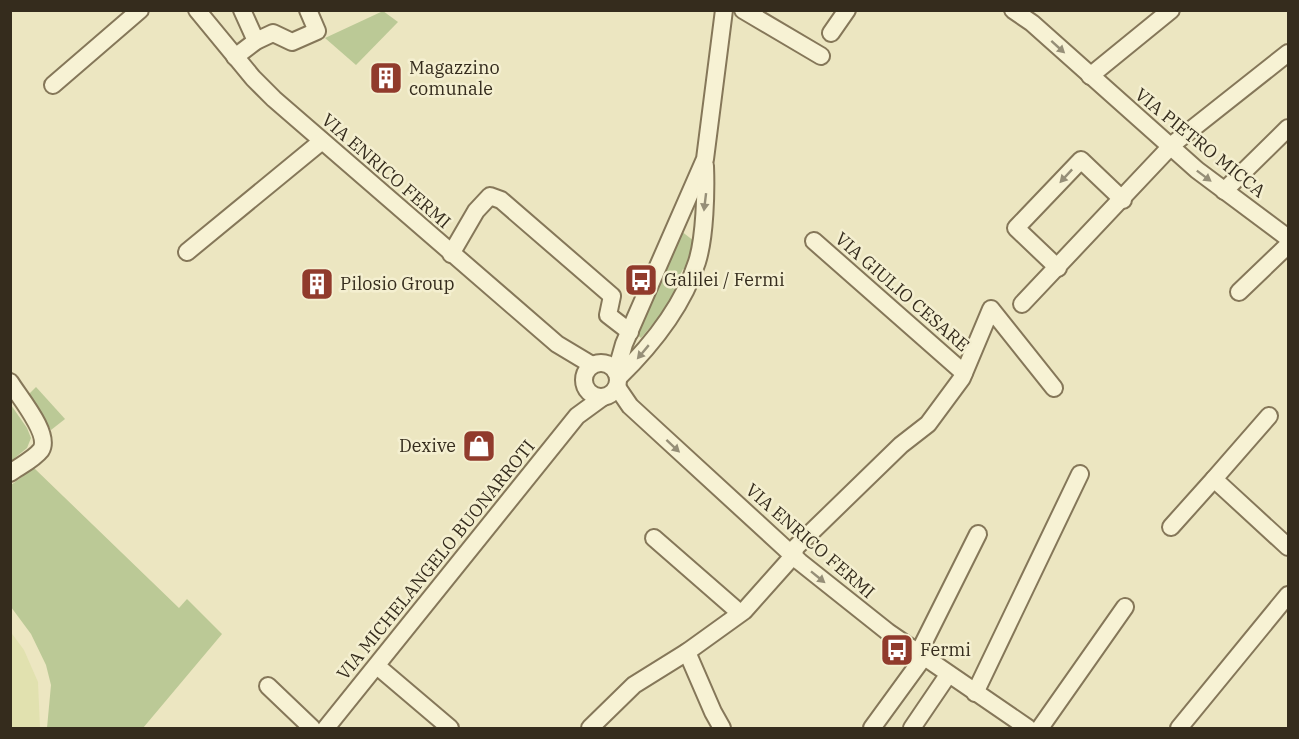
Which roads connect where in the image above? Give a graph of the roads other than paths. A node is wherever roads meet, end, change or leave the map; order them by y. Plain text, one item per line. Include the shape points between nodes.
1 (140, 10) edge
2 (197, 10) edge
3 (242, 10) edge
4 (308, 10) edge
5 (724, 10) edge
6 (743, 10) edge
7 (847, 10) edge
8 (1013, 10) edge
9 (1171, 10) edge
10 (831, 33) dead end
11 (256, 41) junction
12 (1288, 52) edge
13 (821, 56) dead end
14 (235, 57) junction
15 (1090, 76) junction
16 (53, 85) dead end
17 (1288, 128) edge
18 (322, 141) junction
19 (1170, 148) junction
20 (705, 159) junction
21 (1224, 191) junction
22 (1123, 200) junction
23 (672, 237) junction
24 (1288, 238) edge
25 (814, 241) dead end
26 (699, 244) junction
27 (1288, 245) edge
28 (187, 252) dead end
29 (451, 254) junction
30 (1058, 268) junction
31 (1239, 292) dead end
32 (1022, 304) dead end
33 (627, 338) junction
34 (964, 373) junction
35 (590, 374) junction
36 (10, 382) edge
37 (612, 386) junction
38 (1054, 388) dead end
39 (577, 416) junction
40 (1269, 416) dead end
41 (10, 473) edge
42 (1080, 474) dead end
43 (1214, 479) junction
44 (1171, 527) dead end
45 (978, 534) dead end
46 (654, 538) dead end
47 (1288, 546) edge
48 (793, 556) junction
49 (1287, 601) edge
50 (1125, 607) dead end
51 (740, 613) junction
52 (687, 652) junction
53 (921, 656) junction
54 (377, 666) junction
55 (948, 675) junction
56 (268, 686) dead end
57 (975, 693) junction
58 (312, 729) edge
59 (326, 729) edge
60 (450, 729) edge
61 (590, 729) edge
62 (723, 729) edge
63 (872, 729) edge
64 (912, 729) edge
65 (1028, 729) edge
66 (1040, 729) edge
67 (1179, 729) edge

1 - 16 street
2 - 14 street, VIA ENRICO FERMI
3 - 11 street
4 - 11 street via 317,31 292,42 273,33
5 - 20 street
6 - 13 street
7 - 10 street
8 -> 15 street, VIA PIETRO MICCA
9 - 15 street
11 - 14 street
12 - 19 street
14 - 18 street, VIA ENRICO FERMI via 274,99
15 - 19 street, VIA PIETRO MICCA
17 - 21 street
18 - 28 street
18 - 29 street, VIA ENRICO FERMI
19 -> 21 street, VIA PIETRO MICCA
19 - 22 street
20 - 23 street
20 -> 26 street, VIA MICHELANGELO BUONARROTI via 706,190
21 - 24 street, VIA PIETRO MICCA
22 - 30 street
22 -> 30 street via 1081,160 1016,228
23 - 26 street via 682,228 687,229
23 - 33 street
25 - 34 street, VIA GIULIO CESARE
26 -> 37 street, VIA MICHELANGELO BUONARROTI via 698,261 675,308 643,353
27 - 31 street
29 - 33 street via 476,211 490,196 501,200 612,296 608,315
29 - 35 street, VIA ENRICO FERMI
30 - 32 street
33 - 35 street
33 - 37 street
34 - 38 street, VIA GIULIO CESARE via 991,309
34 - 48 street, VIA GIULIO CESARE via 928,424 796,547
35 - 37 street via 610,365
35 - 37 street via 592,395
35 - 39 street, VIA MICHELANGELO BUONARROTI
36 - 41 street via 42,431 44,443 39,453
37 - 39 street, VIA MICHELANGELO BUONARROTI
37 -> 48 street, VIA ENRICO FERMI
39 - 54 street, VIA MICHELANGELO BUONARROTI
40 - 43 street
42 - 57 street
43 - 44 street
43 - 47 street
45 - 53 street
46 - 51 street
48 - 51 street, VIA GIULIO CESARE
48 -> 53 street, VIA ENRICO FERMI
49 - 67 street
50 - 66 street
51 - 52 street, VIA GIULIO CESARE
52 - 61 street, VIA GIULIO CESARE via 634,685
52 - 62 street
53 - 55 street, VIA ENRICO FERMI
53 - 63 street
54 - 59 street, VIA MICHELANGELO BUONARROTI
54 - 60 street
55 - 57 street, VIA ENRICO FERMI
55 - 64 street
56 - 58 street
57 - 65 street, VIA ENRICO FERMI

